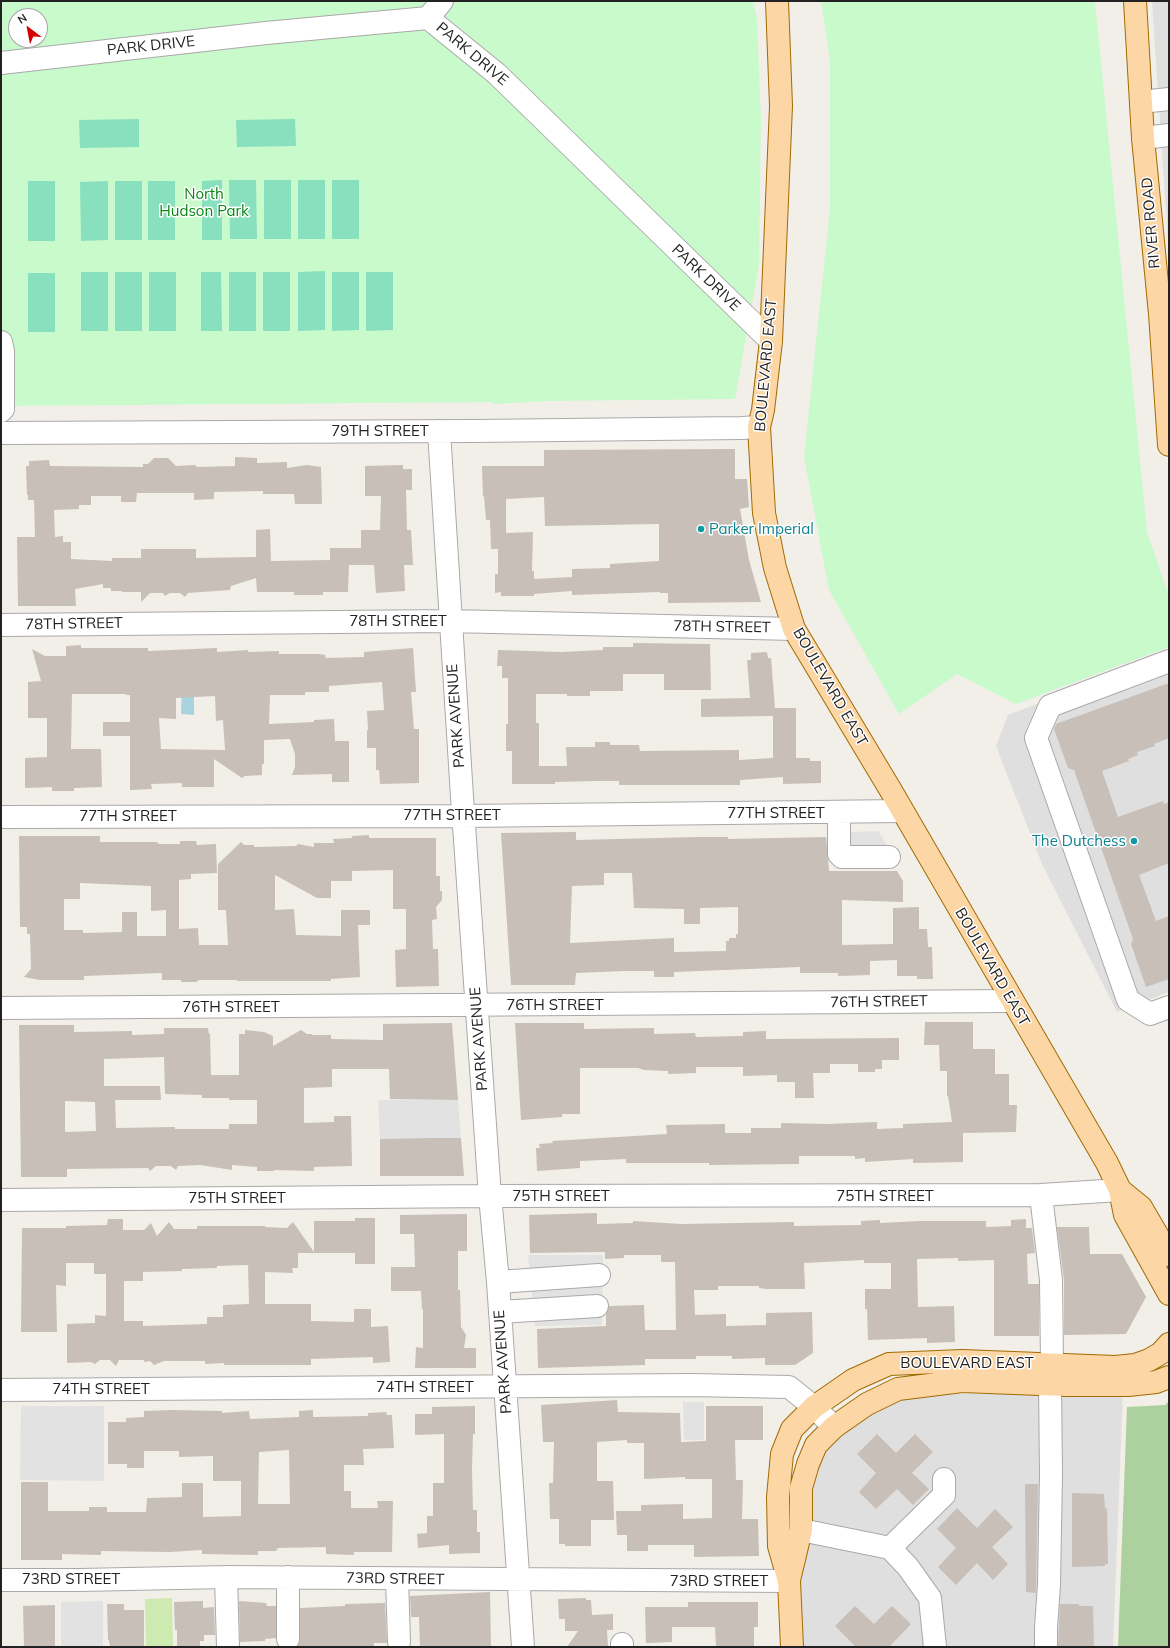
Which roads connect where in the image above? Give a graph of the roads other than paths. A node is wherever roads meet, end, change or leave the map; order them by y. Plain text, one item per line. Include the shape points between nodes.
1 (442, 1) edge
2 (777, 1) edge
3 (1135, 1) edge
4 (428, 18) junction
5 (1, 63) edge
6 (1169, 99) edge
7 (1141, 102) junction
8 (1169, 135) edge
9 (1144, 138) junction
10 (771, 341) junction
11 (1, 342) edge
12 (1167, 385) edge
13 (1, 411) edge
14 (759, 427) junction
15 (439, 431) junction
16 (1, 433) edge
17 (1169, 445) edge
18 (450, 620) junction
19 (1, 625) edge
20 (794, 629) junction
21 (1169, 661) edge
22 (902, 811) junction
23 (838, 812) junction
24 (463, 816) junction
25 (1, 817) edge
26 (889, 857) dead end
27 (1012, 1001) junction
28 (477, 1005) junction
29 (1169, 1007) edge
30 (1, 1008) edge
31 (1120, 1190) junction
32 (1041, 1195) junction
33 (490, 1196) junction
34 (1, 1200) edge
35 (1169, 1255) edge
36 (598, 1275) dead end
37 (498, 1282) junction
38 (1169, 1294) edge
39 (597, 1306) dead end
40 (500, 1312) junction
41 (1169, 1344) edge
42 (1051, 1373) junction
43 (1169, 1377) edge
44 (504, 1387) junction
45 (1, 1390) edge
46 (814, 1406) junction
47 (834, 1427) junction
48 (944, 1479) dead end
49 (801, 1530) junction
50 (890, 1548) junction
51 (226, 1577) junction
52 (288, 1577) junction
53 (397, 1578) junction
54 (1, 1580) edge
55 (519, 1580) junction
56 (789, 1581) junction
57 (288, 1639) dead end
58 (399, 1642) dead end
59 (228, 1647) edge
60 (523, 1647) edge
61 (792, 1647) edge
62 (935, 1647) edge
63 (1046, 1647) edge

1 - 4 street
2 - 10 main road, BOULEVARD EAST via 781,106
3 - 7 main road, RIVER ROAD
4 - 5 street, PARK DRIVE via 266,33
4 - 10 street, PARK DRIVE via 497,74
6 - 7 street
7 - 9 main road, RIVER ROAD
8 - 9 street
9 - 12 main road, RIVER ROAD
10 - 14 main road, BOULEVARD EAST
11 - 13 street
12 - 17 main road, RIVER ROAD
14 - 15 street, 79TH STREET
14 - 20 main road, BOULEVARD EAST via 764,512 775,568
15 - 16 street, 79TH STREET
15 - 18 street, PARK AVENUE
18 - 19 street, 78TH STREET
18 - 20 street, 78TH STREET
18 - 24 street, PARK AVENUE
20 - 22 main road, BOULEVARD EAST
21 - 29 street via 1050,706 1036,738 1128,1000 1150,1014
22 - 23 street, 77TH STREET
22 - 27 main road, BOULEVARD EAST
23 - 24 street, 77TH STREET
23 - 26 street via 839,854 842,857
24 - 25 street, 77TH STREET
24 - 28 street, PARK AVENUE
27 - 28 street, 76TH STREET
27 - 31 main road, BOULEVARD EAST via 1107,1163
28 - 30 street, 76TH STREET
28 - 33 street, PARK AVENUE
31 - 32 street, 75TH STREET
31 - 35 main road, BOULEVARD EAST via 1141,1207
31 - 38 main road, BOULEVARD EAST via 1125,1215
32 - 33 street, 75TH STREET
32 - 42 street via 1051,1280
33 - 34 street, 75TH STREET
33 - 37 street, PARK AVENUE
36 - 37 street
37 - 40 street, PARK AVENUE
39 - 40 street
40 - 44 street, PARK AVENUE
41 - 42 main road, BOULEVARD EAST via 1155,1356 1135,1365
42 - 43 main road, BOULEVARD EAST via 1066,1385 1128,1385 1156,1382
42 - 46 main road, BOULEVARD EAST via 962,1361 889,1364 853,1380
42 - 47 main road, BOULEVARD EAST via 898,1389 867,1404
42 - 63 street
44 - 45 street, 74TH STREET
44 - 46 street, 74TH STREET via 789,1387
44 - 55 street, PARK AVENUE
46 - 47 street, 74TH STREET
46 - 56 main road, BOULEVARD EAST via 792,1428 782,1454 778,1497 779,1546
47 - 49 main road, BOULEVARD EAST via 816,1445 808,1464 801,1488
48 - 50 street via 944,1495
49 - 50 street
49 - 56 main road, BOULEVARD EAST
50 - 62 street via 908,1567 930,1598
51 - 52 street, 73RD STREET
51 - 54 street, 73RD STREET
51 - 59 street
52 - 53 street, 73RD STREET
52 - 57 street
53 - 55 street, 73RD STREET
53 - 58 street
55 - 56 street, 73RD STREET
55 - 60 street, PARK AVENUE
56 - 61 main road, BOULEVARD EAST

